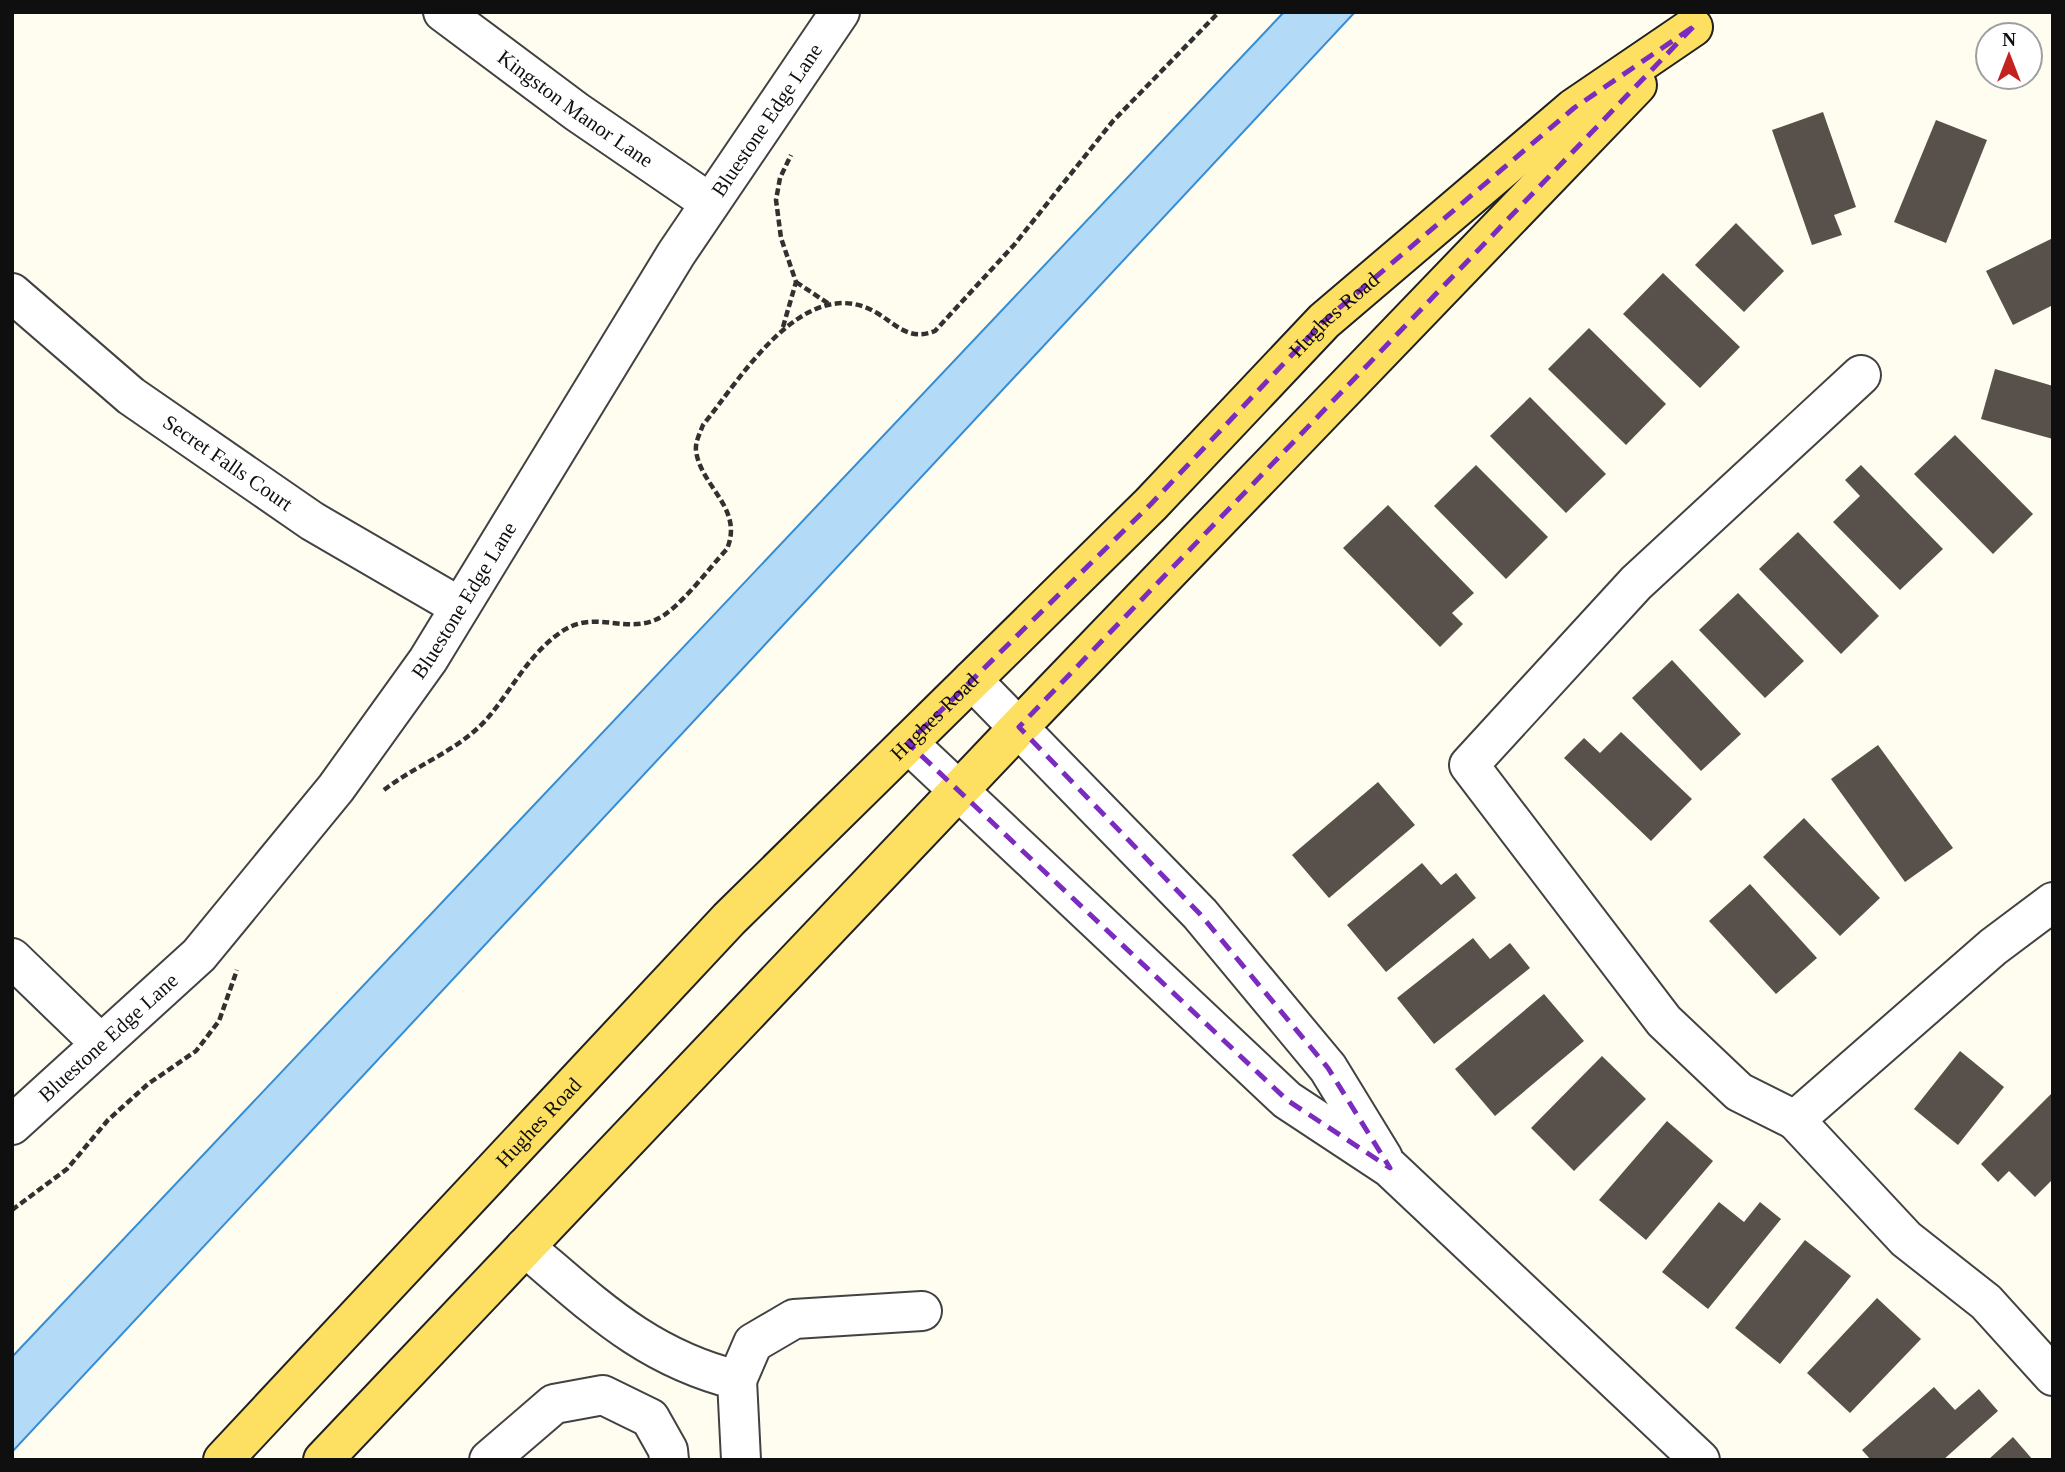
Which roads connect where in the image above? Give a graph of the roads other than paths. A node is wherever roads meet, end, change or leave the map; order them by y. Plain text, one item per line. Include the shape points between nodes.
1 (443, 12) edge
2 (840, 12) edge
3 (1700, 20) edge
4 (710, 203) junction
5 (12, 293) edge
6 (1861, 375) dead end
7 (460, 607) junction
8 (972, 680) junction
9 (1019, 727) junction
10 (908, 743) junction
11 (958, 791) junction
12 (2053, 902) edge
13 (12, 958) edge
14 (101, 1044) junction
15 (1795, 1120) junction
16 (12, 1125) edge
17 (1390, 1168) junction
18 (525, 1247) junction
19 (922, 1311) dead end
20 (2053, 1376) edge
21 (737, 1380) junction
22 (223, 1460) edge
23 (323, 1460) edge
24 (489, 1460) edge
25 (669, 1460) edge
26 (741, 1460) edge
27 (1699, 1460) edge

1 - 4 street, Kingston Manor Lane
2 - 4 street, Bluestone Edge Lane
3 - 8 main road, Hughes Road via 1574,108 1324,321 1151,504
3 - 9 main road, Hughes Road
4 - 7 street, Bluestone Edge Lane
5 - 7 street, Secret Falls Court via 131,396 312,521
6 - 15 street via 1636,583 1469,765 1664,1021 1739,1092
7 - 14 street, Bluestone Edge Lane via 428,660 336,788 208,944
8 - 9 street
8 - 10 main road, Hughes Road
9 - 11 main road, Hughes Road
9 - 17 street via 1208,925 1328,1068
10 - 11 street
10 - 22 main road, Hughes Road via 729,919
11 - 17 street via 1287,1100
11 - 18 main road, Hughes Road
12 - 15 street via 1993,947
13 - 14 street
14 - 16 street, Bluestone Edge Lane
15 - 20 street via 1906,1239 1986,1303
17 - 27 street
18 - 21 street via 622,1330 698,1370
18 - 23 main road, Hughes Road
19 - 21 street via 793,1318 753,1343
21 - 26 street
24 - 25 street via 554,1404 603,1395 650,1418

